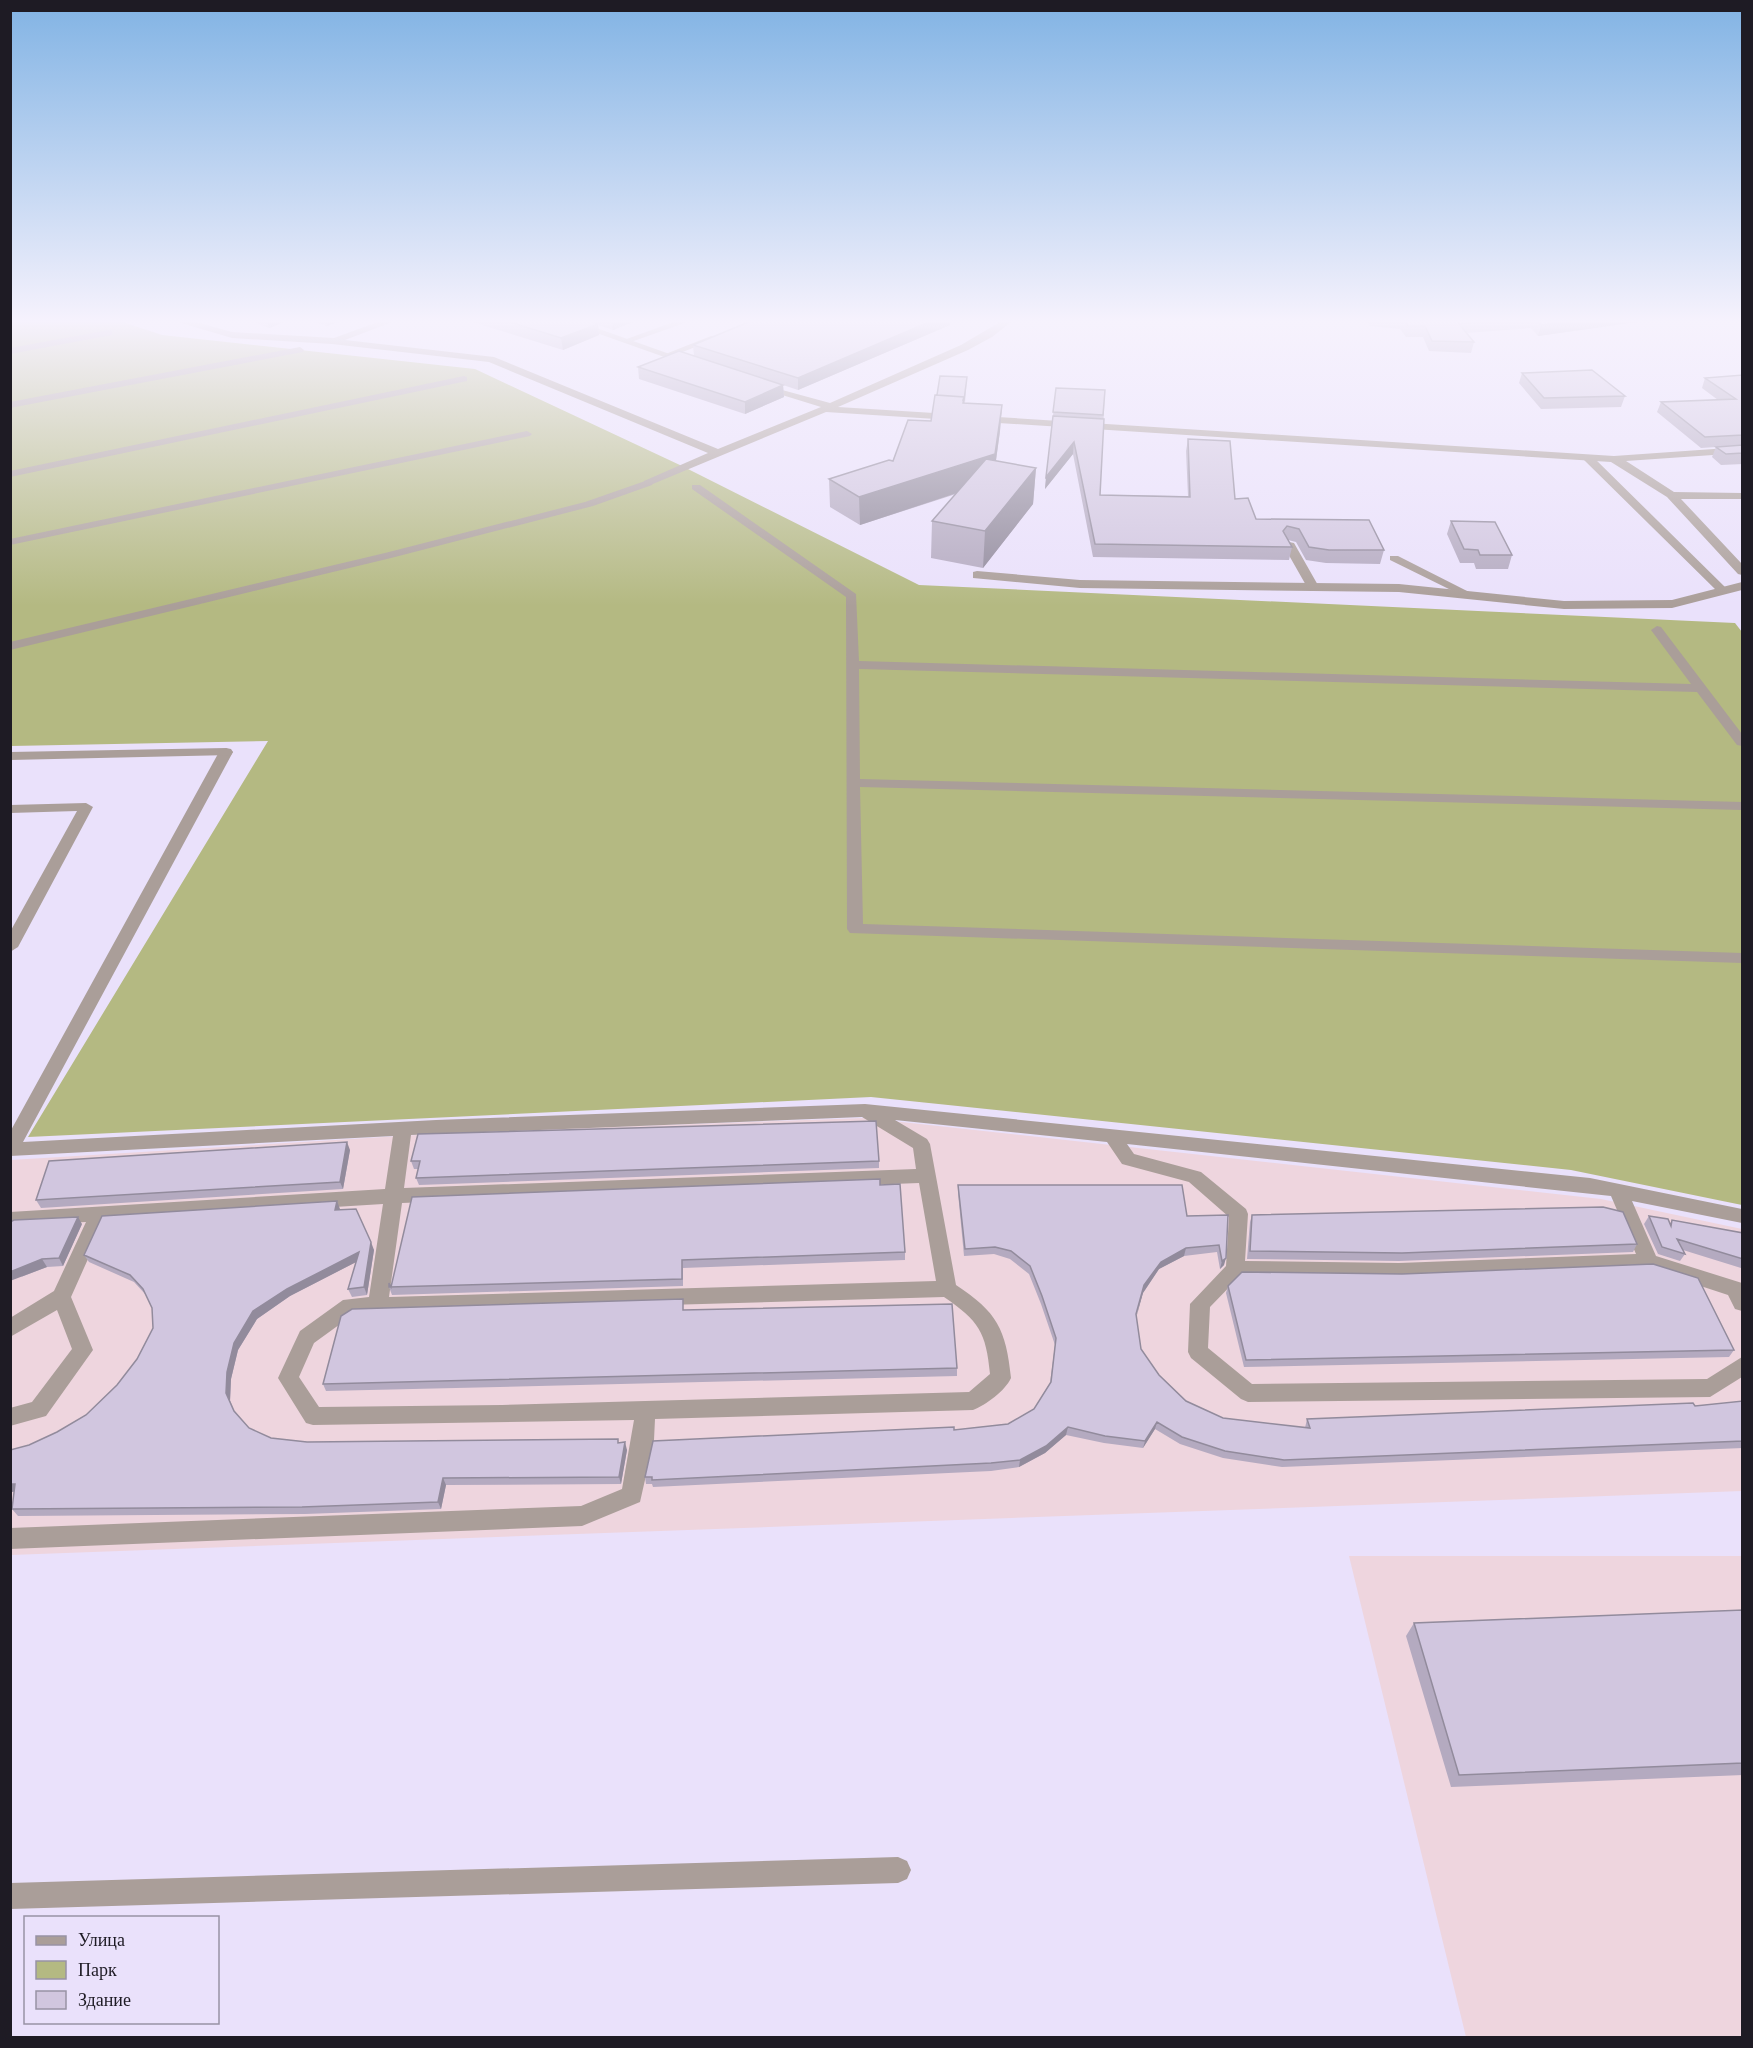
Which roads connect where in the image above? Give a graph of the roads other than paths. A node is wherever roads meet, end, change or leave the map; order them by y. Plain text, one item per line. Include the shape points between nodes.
1 (294, 415) edge
2 (624, 415) edge
3 (817, 415) edge
4 (903, 415) edge
5 (527, 434) dead end
6 (1743, 450) edge
7 (717, 453) junction
8 (1587, 457) junction
9 (1614, 459) junction
10 (10, 474) edge
11 (648, 483) joint
12 (696, 487) dead end
13 (1671, 495) junction
14 (1743, 496) edge
15 (10, 542) edge
16 (1287, 543) edge
17 (1394, 558) dead end
18 (1743, 571) edge
19 (977, 575) edge
20 (1743, 586) edge
21 (1313, 587) junction
22 (1721, 589) junction
23 (1463, 592) junction
24 (1657, 630) dead end
25 (10, 646) edge
26 (852, 665) junction
27 (1701, 688) junction
28 (1743, 742) edge
29 (226, 752) joint
30 (10, 756) edge
31 (853, 783) junction
32 (1743, 806) edge
33 (10, 809) edge
34 (10, 947) edge
35 (1743, 958) edge
36 (866, 1110) junction
37 (403, 1129) junction
38 (1112, 1135) junction
39 (10, 1149) edge
40 (926, 1176) junction
41 (1618, 1191) junction
42 (393, 1196) junction
43 (99, 1214) junction
44 (1743, 1216) edge
45 (10, 1219) edge
46 (1649, 1261) junction
47 (1235, 1269) junction
48 (947, 1289) junction
49 (61, 1297) junction
50 (1743, 1303) edge
51 (378, 1305) junction
52 (10, 1329) edge
53 (1743, 1366) edge
54 (645, 1410) junction
55 (10, 1417) edge
56 (10, 1539) edge
57 (898, 1869) dead end
58 (10, 1896) edge

1 - 10 lane
2 - 7 street
3 - 7 street
4 - 8 street
5 - 15 lane
6 - 9 street
7 - 11 street
8 - 9 street
8 - 22 lane
9 - 13 street
11 - 25 lane via 589,504 387,556
12 - 26 lane via 852,596
13 - 14 street
13 - 18 street
16 - 21 lane
17 - 23 lane
19 - 21 street via 1080,584
20 - 22 street
21 - 23 street
22 - 23 street via 1672,604 1564,605
24 - 27 lane
26 - 27 lane
26 - 31 lane
27 - 28 lane
29 - 30 street
29 - 39 lane
31 - 32 lane
31 - 35 lane via 855,929
33 - 34 lane via 86,807
36 - 37 lane
36 - 38 lane
36 - 40 lane via 921,1144
37 - 39 lane
37 - 42 lane
38 - 41 lane
38 - 47 lane via 1128,1159 1195,1177 1239,1214
40 - 42 lane
40 - 48 lane
41 - 44 lane
41 - 46 lane
42 - 43 lane
42 - 51 lane
43 - 45 lane
43 - 49 lane
46 - 47 lane via 1399,1270
46 - 50 lane via 1735,1289
47 - 53 lane via 1200,1304 1198,1352 1248,1394 1710,1388
48 - 51 lane
48 - 54 lane via 981,1311 998,1341 1001,1378 973,1401
49 - 52 lane
49 - 55 lane via 82,1350 39,1410
51 - 54 lane via 350,1306 308,1337 288,1378 313,1416
54 - 56 lane via 632,1495 582,1516
57 - 58 lane

